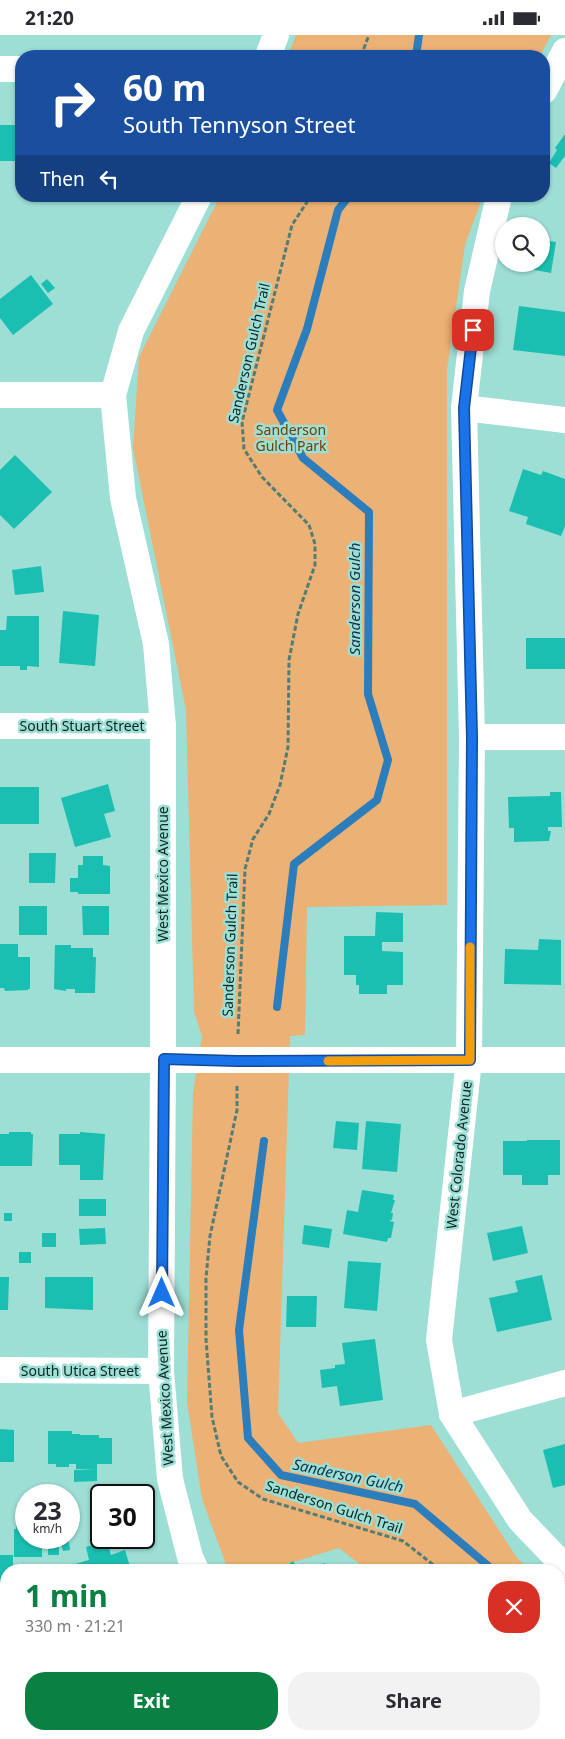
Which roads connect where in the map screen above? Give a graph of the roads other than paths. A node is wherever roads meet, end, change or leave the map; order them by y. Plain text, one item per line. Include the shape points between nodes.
1 (276, 35) edge
2 (270, 50) edge
3 (565, 51) edge
4 (0, 69) edge
5 (15, 69) edge
6 (550, 80) edge
7 (196, 202) edge
8 (498, 202) edge
9 (0, 395) edge
10 (113, 395) junction
11 (464, 408) junction
12 (565, 420) edge
13 (0, 726) edge
14 (164, 726) junction
15 (472, 737) junction
16 (565, 737) edge
17 (164, 1059) junction
18 (0, 1060) edge
19 (470, 1060) junction
20 (565, 1060) edge
21 (0, 1370) edge
22 (161, 1371) junction
23 (565, 1383) edge
24 (452, 1414) junction
25 (193, 1564) edge
26 (562, 1564) edge

1 - 2 street
3 - 6 street
4 - 5 street
7 - 10 street, West Mexico Avenue via 131,331
8 - 11 street, West Colorado Avenue via 477,291
9 - 10 street
10 - 14 street, West Mexico Avenue via 123,497 156,644
11 - 12 street
11 - 15 street, West Colorado Avenue
13 - 14 street, South Stuart Street
14 - 17 street, West Mexico Avenue
15 - 16 street
15 - 19 street, West Colorado Avenue
17 - 18 street
17 - 19 street
17 - 22 street, West Mexico Avenue
19 - 20 street
19 - 24 street, West Colorado Avenue via 440,1340
21 - 22 street, South Utica Street
22 - 25 street, West Mexico Avenue via 170,1479
23 - 24 street
24 - 26 street, West Colorado Avenue via 520,1520

